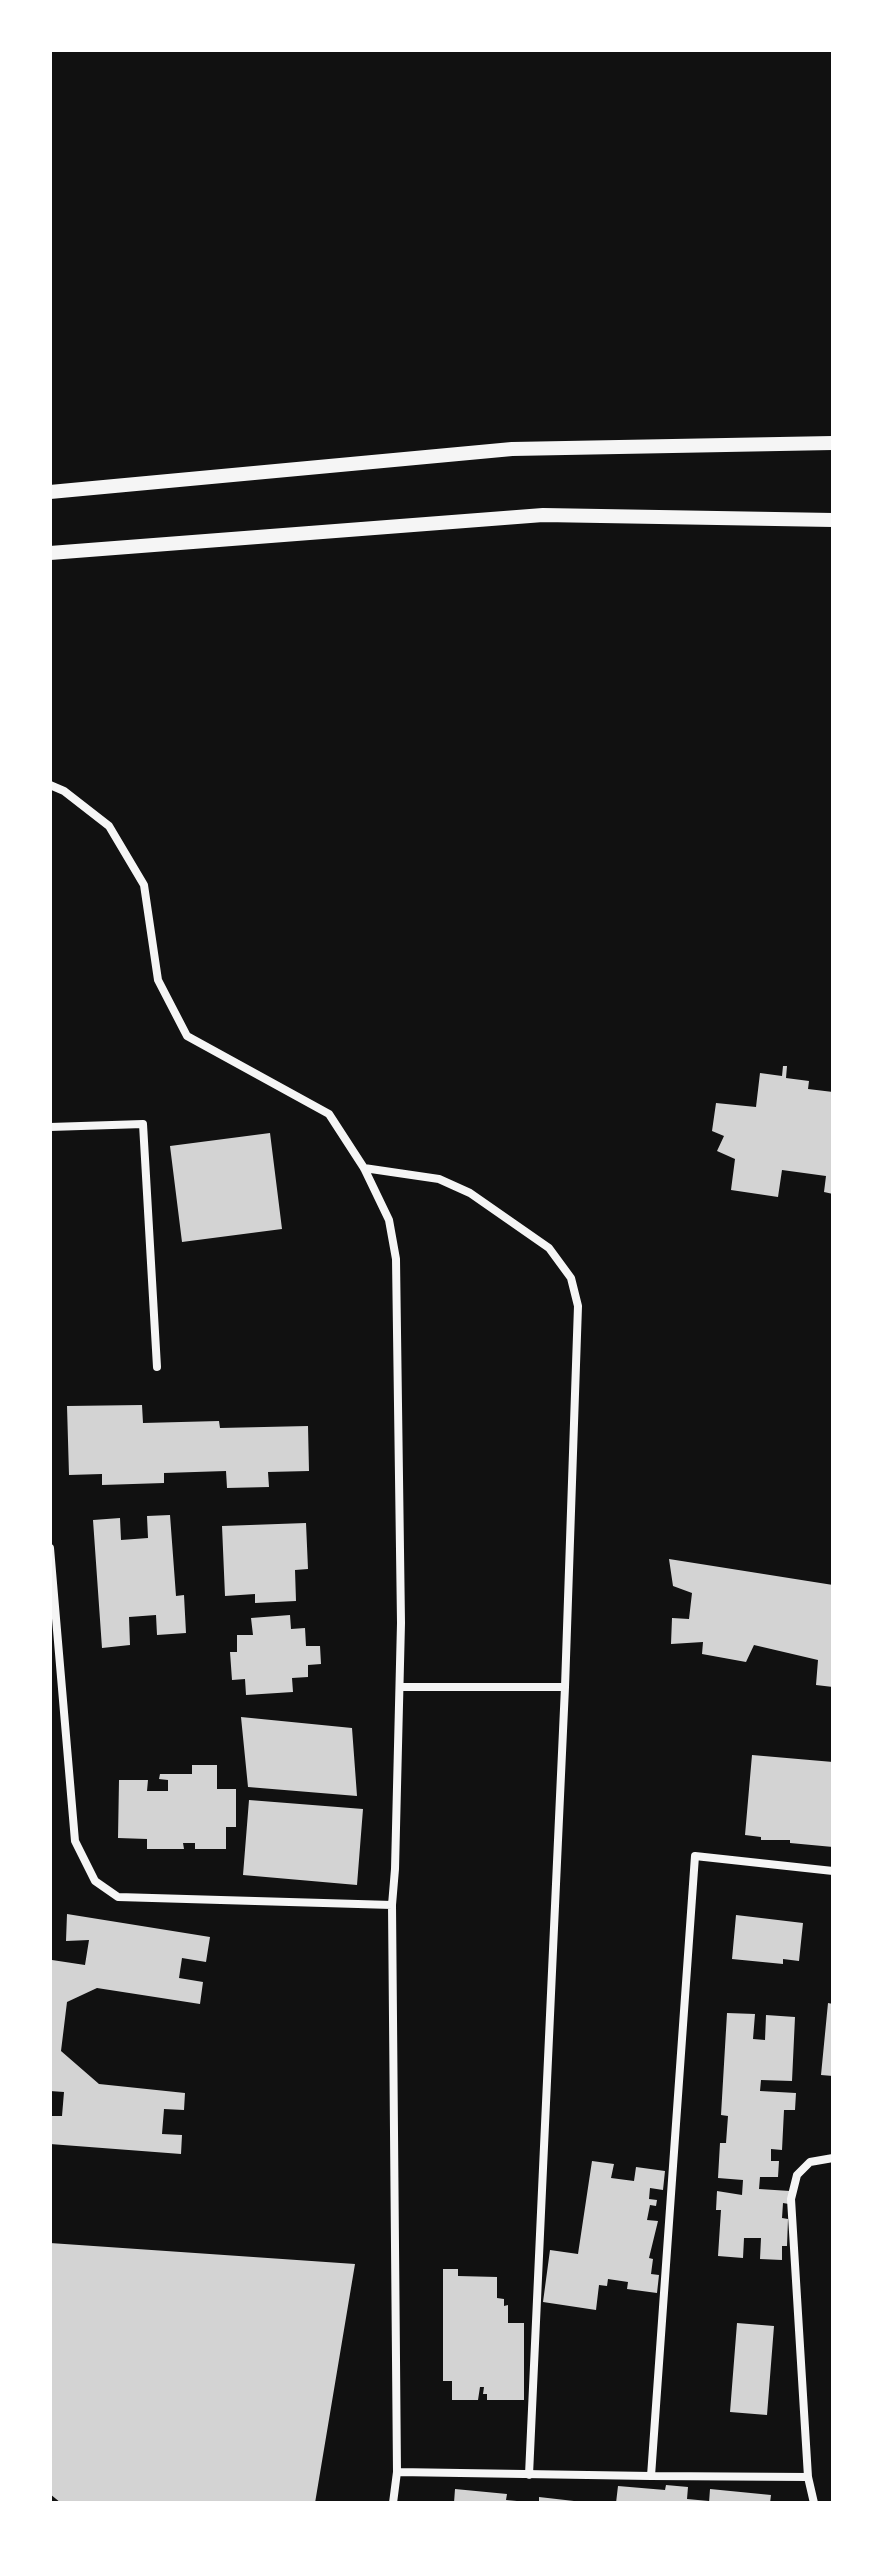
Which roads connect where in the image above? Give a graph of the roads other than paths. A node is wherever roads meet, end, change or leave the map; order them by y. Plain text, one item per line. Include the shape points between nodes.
1 (833, 443) edge
2 (50, 492) edge
3 (833, 520) edge
4 (50, 553) edge
5 (50, 785) edge
6 (50, 1127) edge
7 (364, 1168) junction
8 (157, 1367) dead end
9 (50, 1548) edge
10 (400, 1687) junction
11 (565, 1687) junction
12 (833, 1871) edge
13 (392, 1905) junction
14 (833, 2158) edge
15 (397, 2472) junction
16 (529, 2475) junction
17 (651, 2476) junction
18 (808, 2477) junction
19 (393, 2503) edge
20 (814, 2503) edge

1 - 2 street via 512,449
3 - 4 street via 543,515
5 - 7 street via 109,826 144,885 158,980 187,1036 329,1114
6 - 8 street via 143,1124
7 - 10 street via 389,1220 396,1259
7 - 11 street via 439,1179 470,1193 549,1248 571,1278 578,1306
9 - 13 street via 75,1841 95,1881 118,1897
10 - 11 street
10 - 13 street
11 - 16 street
12 - 17 street via 695,1856
13 - 15 street
14 - 18 street via 810,2162 797,2175 791,2199
15 - 16 street
15 - 19 street
16 - 17 street
17 - 18 street
18 - 20 street

